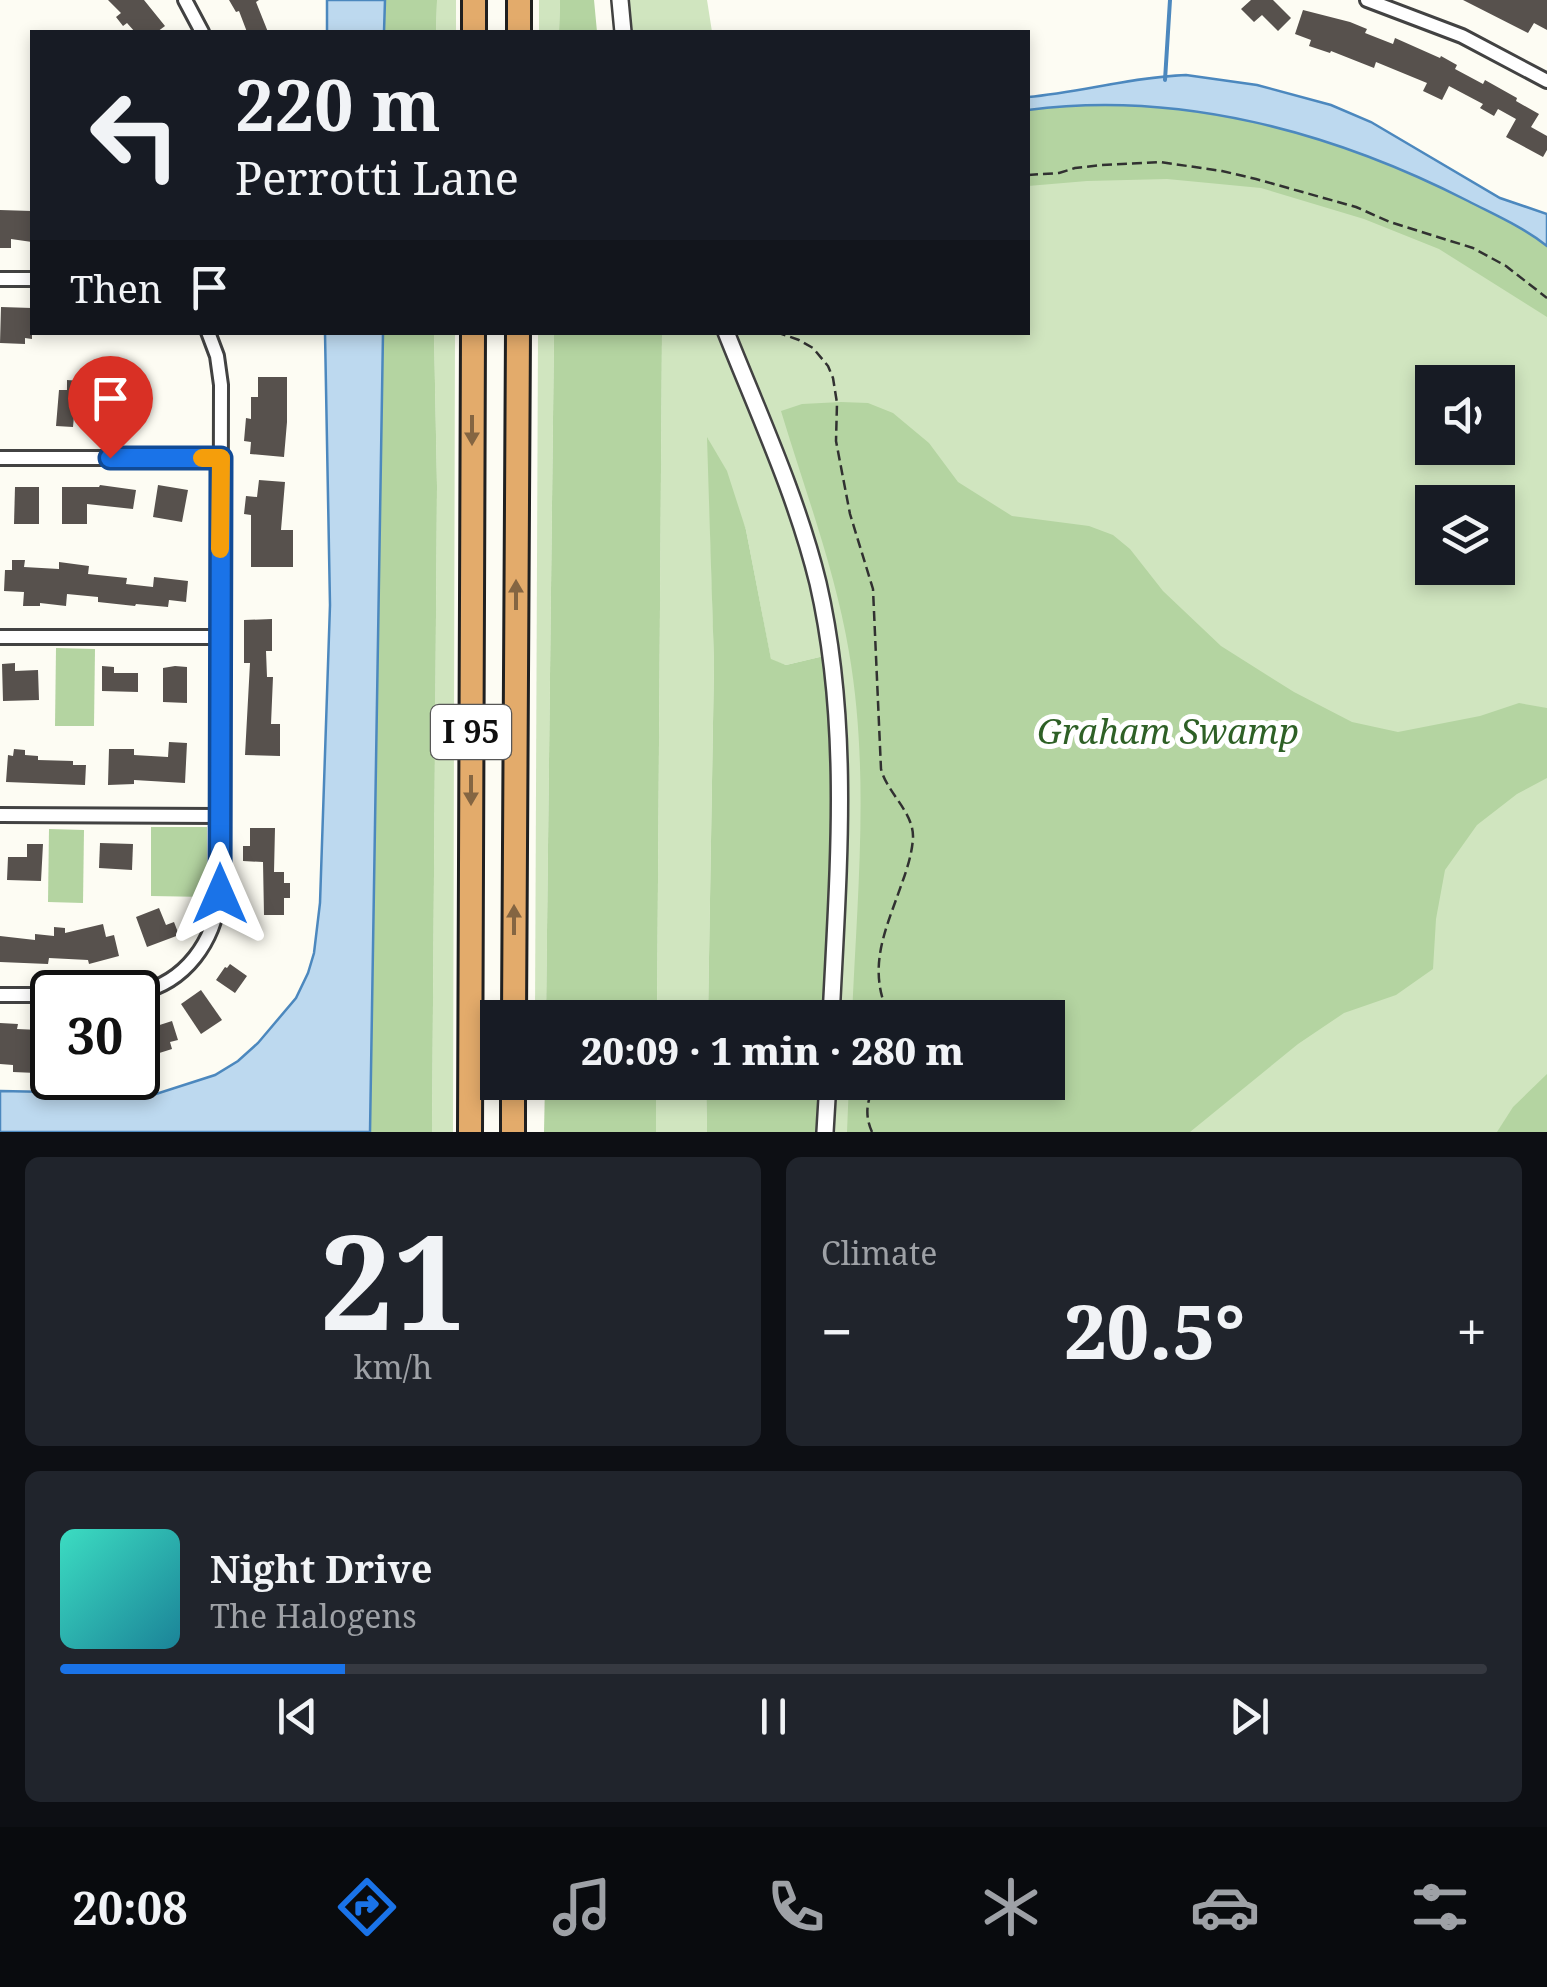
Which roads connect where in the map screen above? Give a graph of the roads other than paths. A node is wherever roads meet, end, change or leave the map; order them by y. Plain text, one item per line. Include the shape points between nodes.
1 (185, 0) edge
2 (474, 0) edge
3 (519, 0) edge
4 (620, 0) edge
5 (1367, 0) edge
6 (201, 30) edge
7 (474, 30) edge
8 (519, 30) edge
9 (623, 30) edge
10 (1547, 80) edge
11 (0, 279) edge
12 (30, 279) edge
13 (210, 335) edge
14 (473, 335) edge
15 (518, 335) edge
16 (727, 335) edge
17 (0, 458) edge
18 (221, 458) junction
19 (0, 636) edge
20 (220, 638) junction
21 (0, 815) edge
22 (219, 816) junction
23 (160, 985) edge
24 (0, 995) edge
25 (30, 995) edge
26 (514, 1000) edge
27 (832, 1000) edge
28 (513, 1100) edge
29 (827, 1100) edge
30 (470, 1132) edge
31 (513, 1132) edge
32 (826, 1132) edge

1 - 6 street
2 - 7 highway
3 - 8 highway
4 - 9 street
5 - 10 street via 1462,36
11 - 12 street
13 - 18 street via 220,372
14 -> 30 highway, I 95
26 -> 15 highway, I 95
16 - 27 street via 802,526 830,642 840,770
17 - 18 street
18 - 20 street
19 - 20 street
20 - 22 street
21 - 22 street
22 - 23 street via 216,919 197,955
24 - 25 street
28 - 31 highway
29 - 32 street

